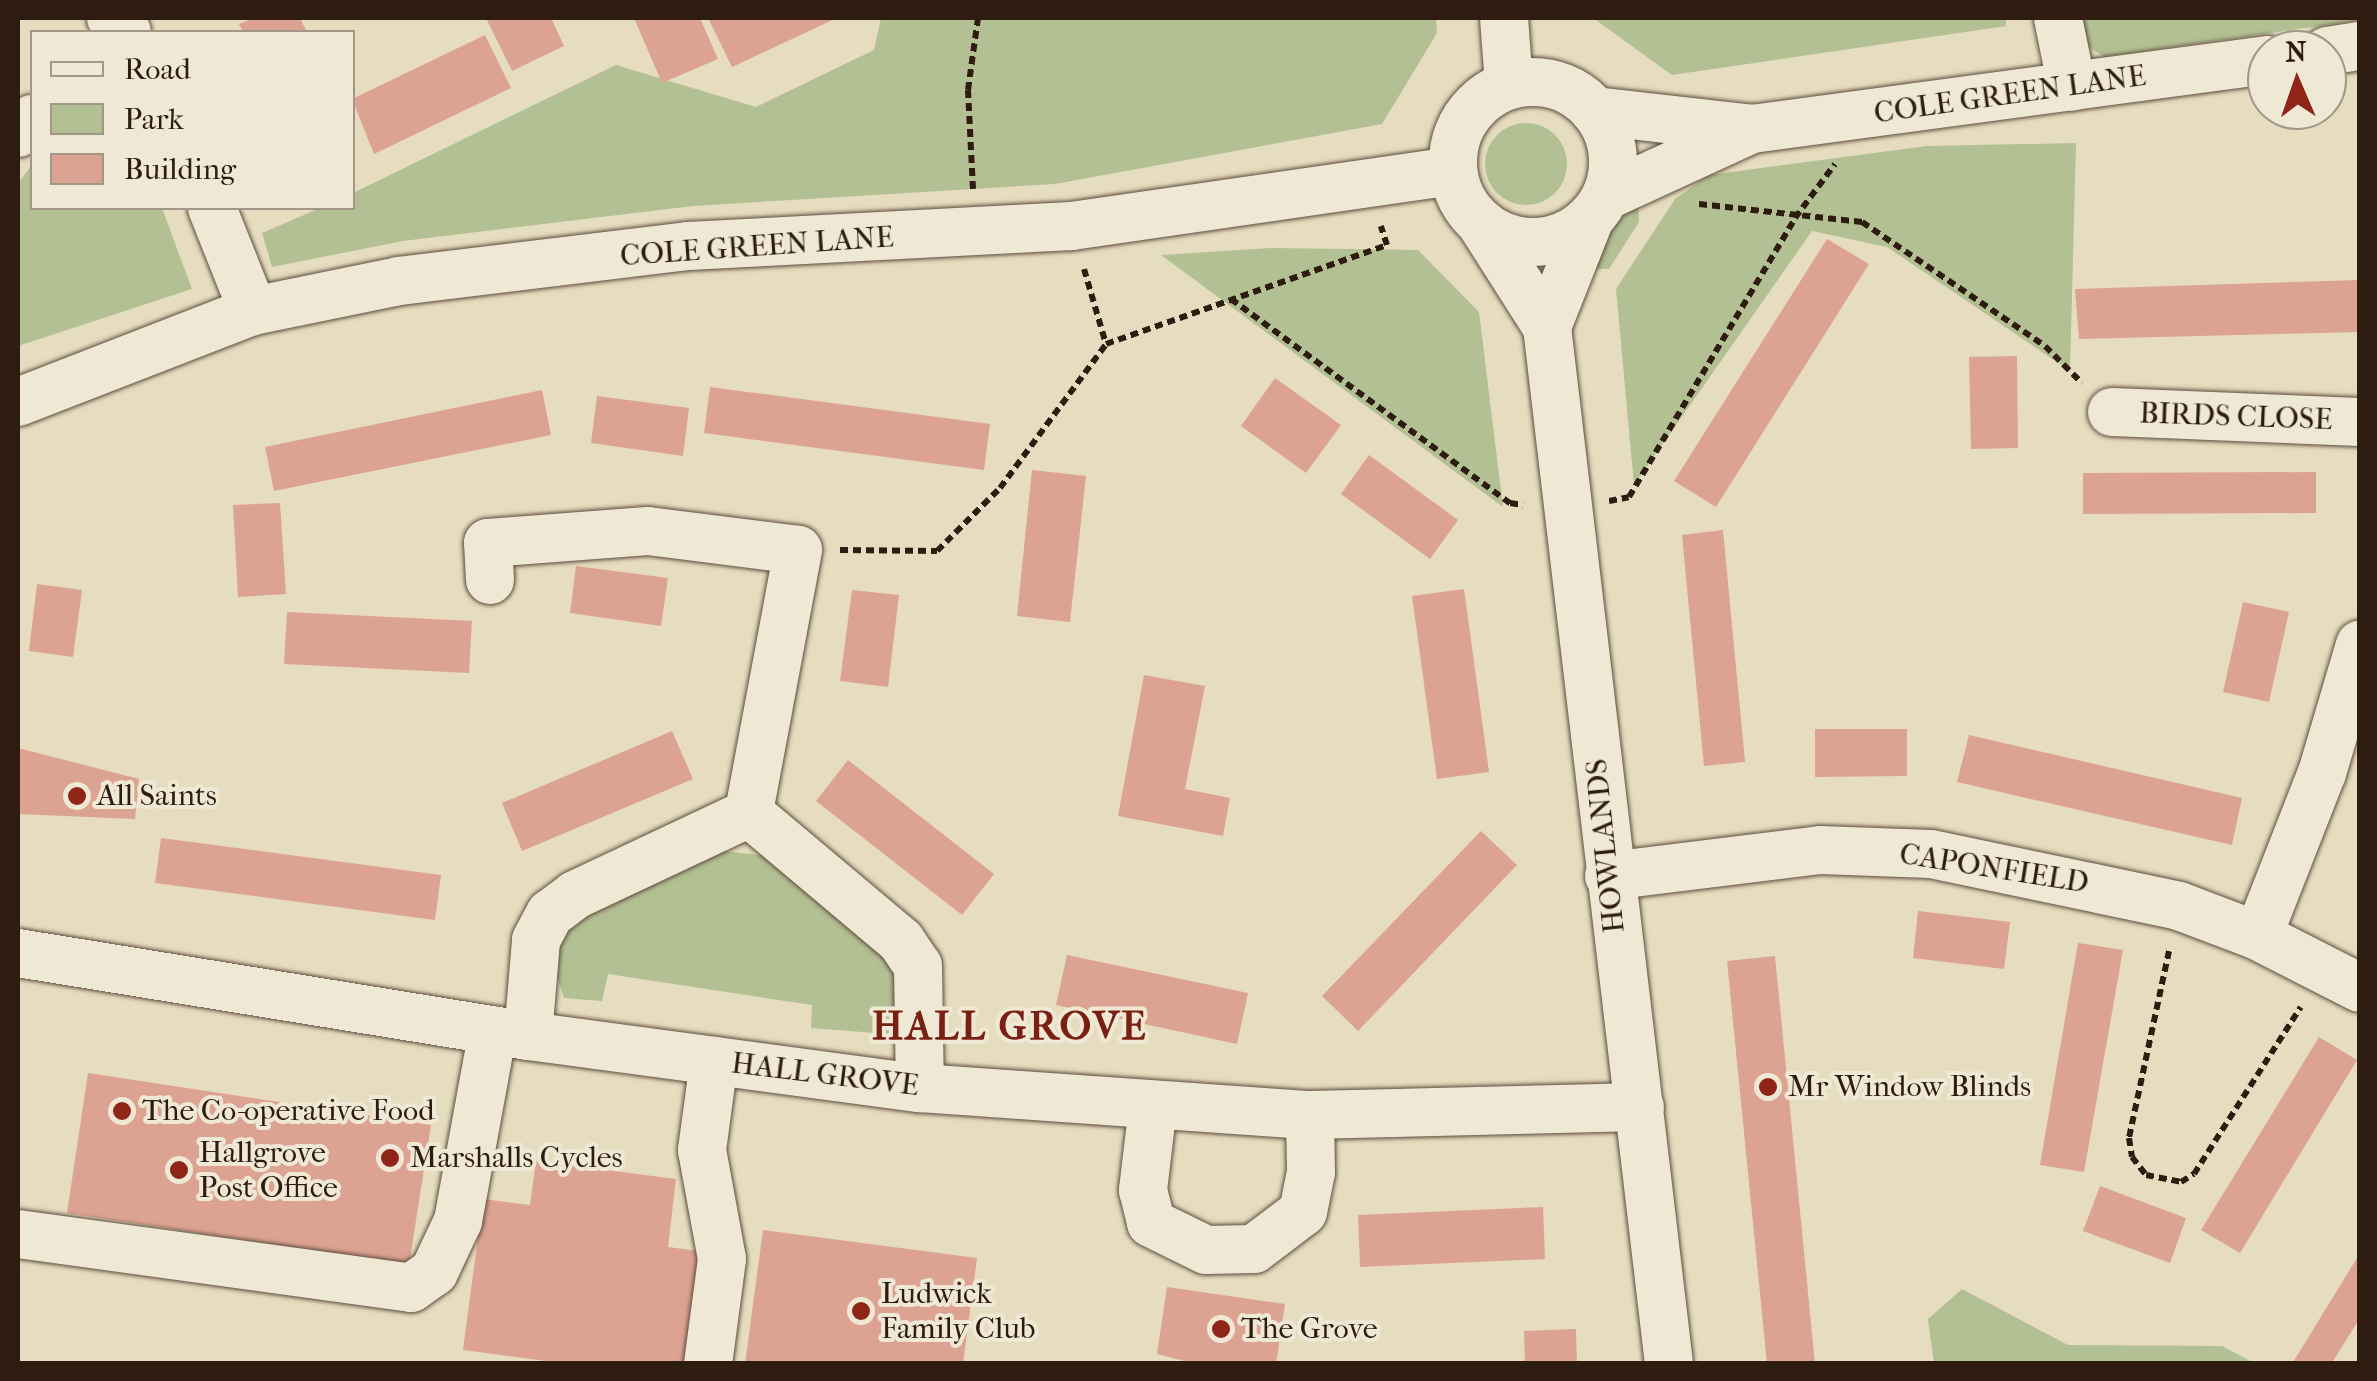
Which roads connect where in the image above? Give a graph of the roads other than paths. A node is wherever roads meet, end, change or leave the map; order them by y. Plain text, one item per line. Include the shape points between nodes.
1 (1504, 18) edge
2 (2058, 18) edge
3 (2247, 63) edge
4 (1509, 86) junction
5 (2072, 87) junction
6 (1596, 111) junction
7 (1752, 129) junction
8 (1452, 170) junction
9 (1598, 208) junction
10 (213, 210) edge
11 (1482, 225) junction
12 (253, 312) junction
13 (1548, 327) junction
14 (18, 402) edge
15 (2112, 412) road end
16 (2360, 422) edge
17 (490, 580) dead end
18 (2356, 670) edge
19 (749, 813) junction
20 (1609, 876) junction
21 (2258, 936) junction
22 (18, 953) edge
23 (2343, 978) edge
24 (510, 1033) junction
25 (714, 1061) junction
26 (920, 1088) junction
27 (1153, 1106) junction
28 (1640, 1107) junction
29 (1310, 1115) junction
30 (18, 1234) edge
31 (708, 1364) edge
32 (1668, 1364) edge

1 - 4 street
2 - 5 street
3 - 5 street, COLE GREEN LANE
4 - 6 street via 1559,86
4 - 8 street via 1482,100 1460,126
5 - 7 street, COLE GREEN LANE
6 - 7 street, COLE GREEN LANE
6 - 9 street via 1609,136 1614,169
7 - 9 street, COLE GREEN LANE via 1649,175
8 - 11 street via 1460,198
8 - 12 street, COLE GREEN LANE via 1071,226 688,246 398,281
9 - 11 street via 1562,238 1534,243 1507,239
9 - 13 street, HOWLANDS
10 - 12 street
11 - 13 street, HOWLANDS
12 - 14 street, COLE GREEN LANE
13 - 20 street, HOWLANDS
15 - 16 street, BIRDS CLOSE
17 - 19 street via 488,544 648,531 798,550
18 - 21 street
19 - 24 street via 575,895 550,914
19 - 26 street via 900,941 918,966
20 - 21 street, CAPONFIELD via 1820,850 1931,854 2178,906
20 - 28 street, HOWLANDS
21 - 23 street, CAPONFIELD
22 - 24 street, HALL GROVE
24 - 25 street, HALL GROVE
24 - 30 street via 458,1222 434,1272 411,1288
25 - 26 street, HALL GROVE
25 - 31 street via 702,1150 722,1259
26 - 27 street, HALL GROVE
27 - 29 street, HALL GROVE
27 - 29 street via 1146,1207 1152,1223 1206,1250 1254,1249 1303,1212 1311,1172
28 - 29 street, HALL GROVE
28 - 32 street, HOWLANDS

